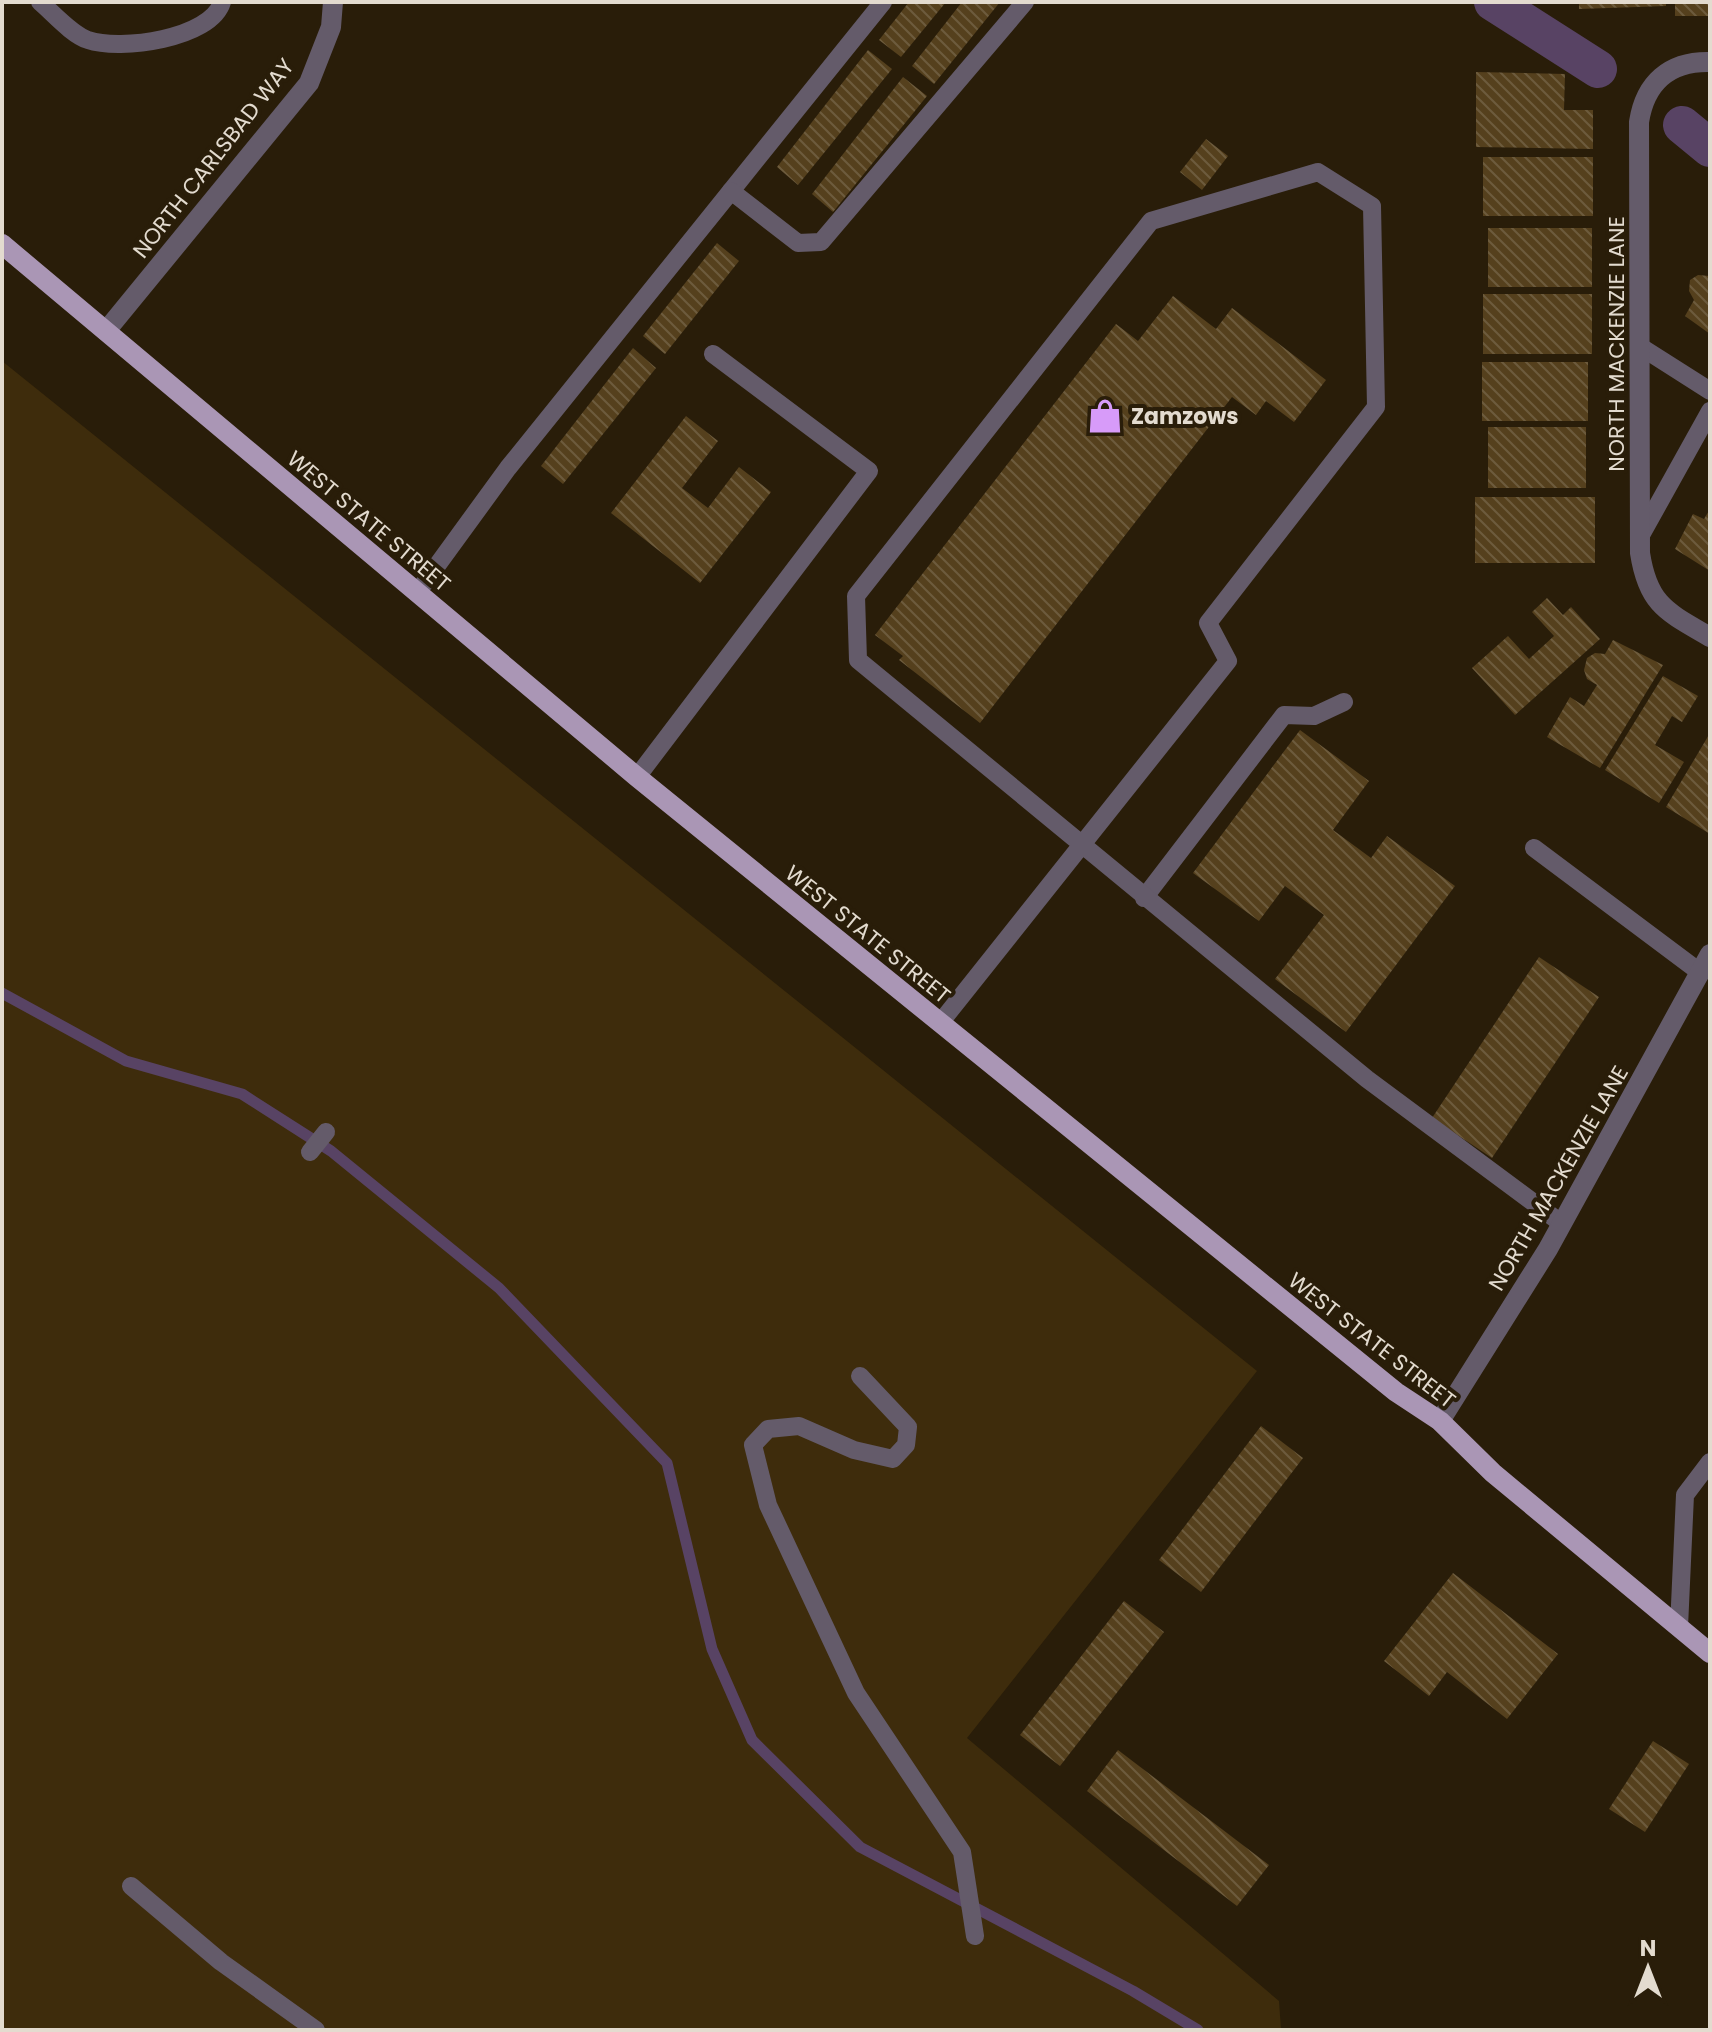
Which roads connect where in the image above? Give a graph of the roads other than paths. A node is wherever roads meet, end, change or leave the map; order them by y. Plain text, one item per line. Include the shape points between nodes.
1 (40, 2) edge
2 (222, 2) edge
3 (333, 2) edge
4 (883, 2) edge
5 (1025, 2) edge
6 (1710, 62) edge
7 (731, 191) junction
8 (2, 244) edge
9 (106, 331) junction
10 (1641, 347) junction
11 (713, 354) dead end
12 (1710, 391) edge
13 (1710, 411) edge
14 (1640, 537) junction
15 (417, 593) junction
16 (1710, 637) edge
17 (1344, 702) dead end
18 (637, 777) junction
19 (1081, 847) junction
20 (1534, 848) dead end
21 (1144, 898) junction
22 (1705, 964) edge
23 (940, 1023) junction
24 (326, 1132) dead end
25 (310, 1152) dead end
26 (1561, 1223) junction
27 (860, 1376) dead end
28 (1440, 1421) junction
29 (1710, 1462) edge
30 (1679, 1627) junction
31 (1710, 1653) edge
32 (131, 1886) dead end
33 (975, 1936) dead end
34 (316, 2030) edge

1 - 2 lane via 86,40 117,44 183,36 220,10
3 - 9 street, NORTH CARLSBAD WAY via 331,27 309,83
4 - 7 lane
5 - 7 lane via 821,242 798,243
6 - 10 street, NORTH MACKENZIE LANE via 1670,69 1652,84 1642,102
7 - 15 lane via 508,468
8 - 9 main road, WEST STATE STREET
9 - 15 main road, WEST STATE STREET
10 - 12 lane
10 - 14 street, NORTH MACKENZIE LANE
11 - 18 lane via 869,471
13 - 14 lane
14 - 16 street, NORTH MACKENZIE LANE via 1651,595 1666,612
15 - 18 main road, WEST STATE STREET
17 - 21 lane via 1314,716 1284,715
18 - 23 main road, WEST STATE STREET
19 - 19 lane via 1228,661 1208,623 1376,407 1372,206 1318,172 1151,221 856,596 858,660
19 - 21 lane
19 - 23 lane
20 - 22 lane
21 - 26 lane via 1367,1079
22 - 26 street, NORTH MACKENZIE LANE
23 - 28 main road, WEST STATE STREET via 1396,1392
24 - 25 lane
26 - 28 street, NORTH MACKENZIE LANE
27 - 33 lane via 908,1427 906,1445 893,1459 854,1450 799,1426 768,1429 753,1445 768,1505 856,1693 962,1852
28 - 30 main road, WEST STATE STREET via 1493,1473
29 - 30 lane via 1685,1495
30 - 31 main road, WEST STATE STREET
32 - 34 lane via 221,1962

